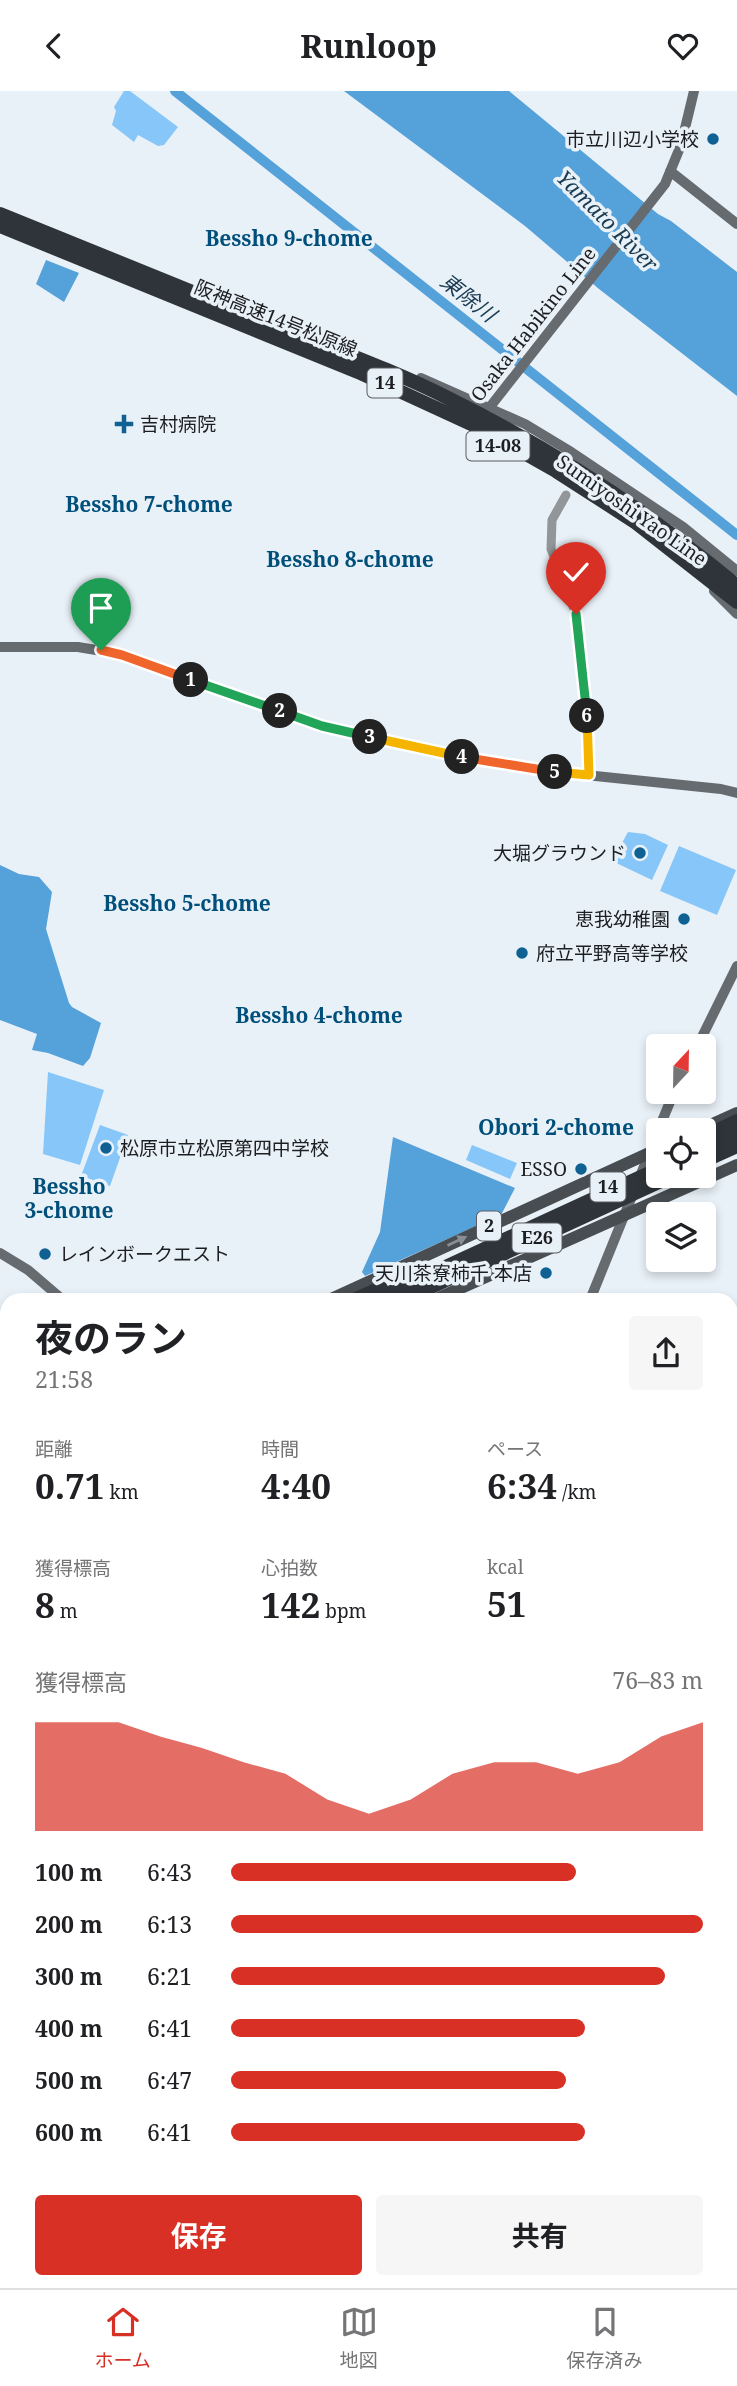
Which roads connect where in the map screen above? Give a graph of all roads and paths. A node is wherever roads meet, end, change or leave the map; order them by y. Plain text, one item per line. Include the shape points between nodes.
1 (694, 91) edge
2 (670, 171) junction
3 (0, 211) edge
4 (737, 224) edge
5 (0, 228) edge
6 (446, 404) junction
7 (488, 408) junction
8 (473, 432) junction
9 (566, 495) dead end
10 (737, 572) edge
11 (737, 586) edge
12 (736, 609) edge
13 (0, 647) edge
14 (589, 775) junction
15 (737, 793) edge
16 (737, 966) edge
17 (703, 1034) edge
18 (737, 1113) edge
19 (737, 1121) edge
20 (716, 1122) edge
21 (716, 1131) edge
22 (737, 1133) edge
23 (716, 1143) edge
24 (737, 1148) edge
25 (716, 1157) edge
26 (646, 1158) edge
27 (646, 1160) edge
28 (737, 1165) edge
29 (646, 1172) edge
30 (646, 1174) edge
31 (646, 1188) edge
32 (559, 1214) junction
33 (625, 1215) junction
34 (544, 1221) junction
35 (0, 1253) edge
36 (55, 1293) edge
37 (345, 1293) edge
38 (369, 1293) edge
39 (389, 1293) edge
40 (418, 1293) edge
41 (450, 1293) edge
42 (593, 1293) edge

1 - 2 main road, Osaka Habikino Line
2 - 4 main road
2 - 7 main road, Osaka Habikino Line via 665,184
3 - 6 highway, 阪神高速14号松原線 / 14 via 364,361
3 - 7 main road, Sumiyoshi Yao Line
5 - 6 highway, 阪神高速14号松原線 / 14
5 - 8 main road, Sumiyoshi Yao Line via 353,366
6 - 10 highway via 526,429 562,449
6 - 11 highway, 阪神高速14号松原線 / 14 via 526,439 599,484
6 - 12 highway, 14-08 via 513,456 599,508
6 - 12 highway, 阪神高速14号松原線 / 14 via 595,495 674,551
7 - 8 main road, Osaka Habikino Line
7 - 10 main road, Sumiyoshi Yao Line via 568,450 683,527
8 - 12 main road, Sumiyoshi Yao Line via 572,486 647,537
9 - 14 street via 552,520 551,549 576,614
13 - 14 main road via 78,647 114,653 331,729 503,765
14 - 15 main road
16 - 17 main road
18 - 20 main road
19 - 21 highway
22 - 23 highway
24 - 25 highway
37 -> 26 main road, 2
27 - 32 highway, 14
28 - 33 main road, 2
29 - 33 main road
30 - 32 highway, E26
31 - 40 highway, E26
32 - 34 highway, E26
33 - 41 main road, 2
33 - 42 main road
34 - 38 highway
34 - 39 highway, E26
35 - 36 main road

